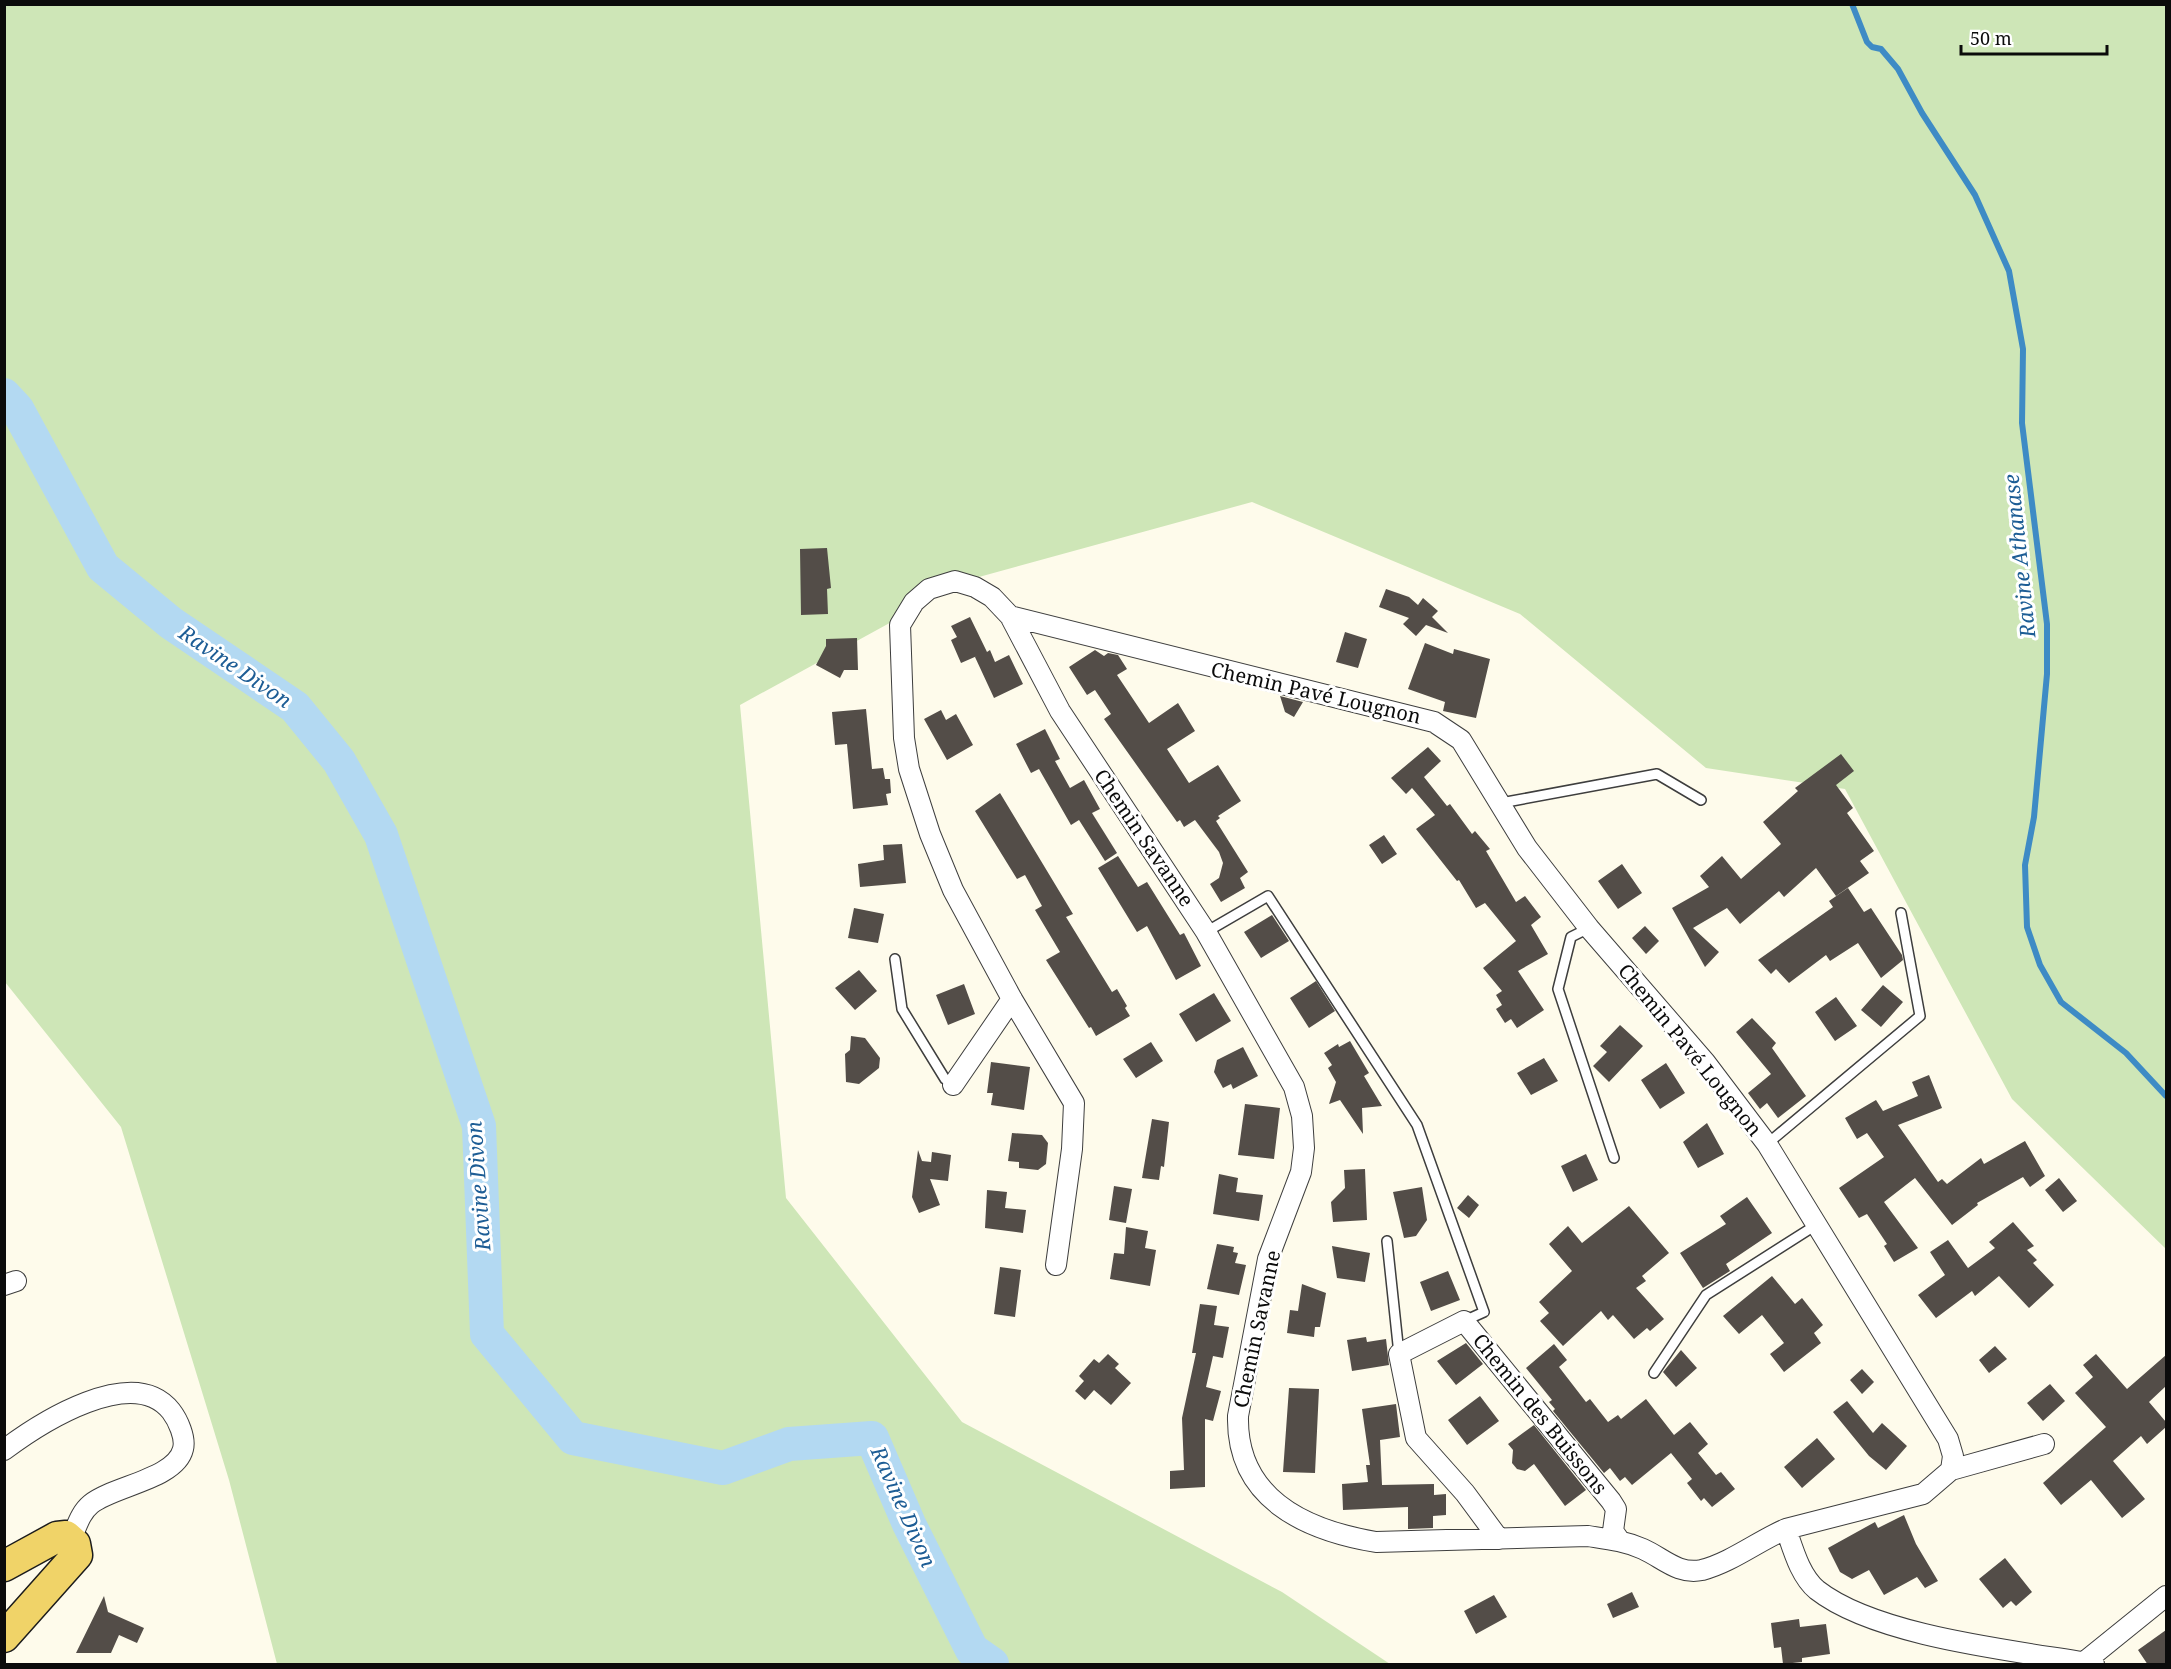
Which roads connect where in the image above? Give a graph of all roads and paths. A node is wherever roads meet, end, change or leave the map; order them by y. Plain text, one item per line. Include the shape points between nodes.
1 (1010, 616) junction
2 (1701, 800) dead end
3 (1501, 802) junction
4 (1900, 913) dead end
5 (1589, 928) junction
6 (1206, 932) junction
7 (895, 959) dead end
8 (1012, 999) junction
9 (953, 1084) joint
10 (1767, 1144) junction
11 (1614, 1158) dead end
12 (1816, 1225) junction
13 (1387, 1240) dead end
14 (1056, 1265) dead end
15 (1464, 1321) junction
16 (1399, 1354) junction
17 (1654, 1374) dead end
18 (2044, 1444) dead end
19 (4, 1450) edge
20 (1951, 1470) junction
21 (1786, 1529) junction
22 (71, 1539) junction
23 (1499, 1539) junction
24 (1620, 1541) junction
25 (4, 1566) edge
26 (2166, 1596) edge
27 (4, 1637) edge
28 (2088, 1664) edge

1 - 3 street, Chemin Pavé Lougnon via 1434,722 1461,741
1 - 6 street, Chemin Savanne via 1060,711
1 - 8 street, Chemin Savanne via 992,597 955,581 929,589 914,602 900,626 904,738 909,769 953,890
2 - 3 lane via 1657,774
3 - 5 street, Chemin Pavé Lougnon via 1527,848
4 - 10 lane via 1920,1016
5 - 10 street, Chemin Pavé Lougnon via 1705,1062
5 - 11 lane via 1571,938 1558,989
6 - 15 lane via 1268,896 1417,1125 1484,1312
6 - 23 street, Chemin Savanne via 1294,1087 1302,1116 1301,1172 1268,1258 1238,1416 1237,1441 1244,1461 1261,1491 1310,1524 1341,1536 1376,1542
7 - 9 lane via 902,1009 945,1079
8 - 9 street
8 - 14 street, Chemin Savanne via 1074,1103
10 - 12 street, Chemin Pavé Lougnon
12 - 17 lane via 1706,1295
12 - 20 street, Chemin Pavé Lougnon via 1938,1420 1953,1456
13 - 16 lane
15 - 16 street, Chemin des Buissons
15 - 24 street, Chemin des Buissons via 1611,1501 1616,1509 1613,1531
16 - 23 street via 1416,1438
18 - 20 street
19 - 22 street via 40,1425 99,1396 114,1393 150,1397 166,1405 175,1416 184,1448 178,1460 163,1471 93,1502 82,1513
20 - 21 street via 1923,1494
21 - 24 street, Chemin Savanne via 1701,1570 1676,1569 1643,1549
21 - 28 street via 1796,1560 1815,1589 1853,1610 1895,1626 1951,1639
22 - 25 main road via 66,1536 48,1540
22 - 27 main road via 77,1556
23 - 24 street, Chemin Savanne via 1588,1536
26 - 28 street

